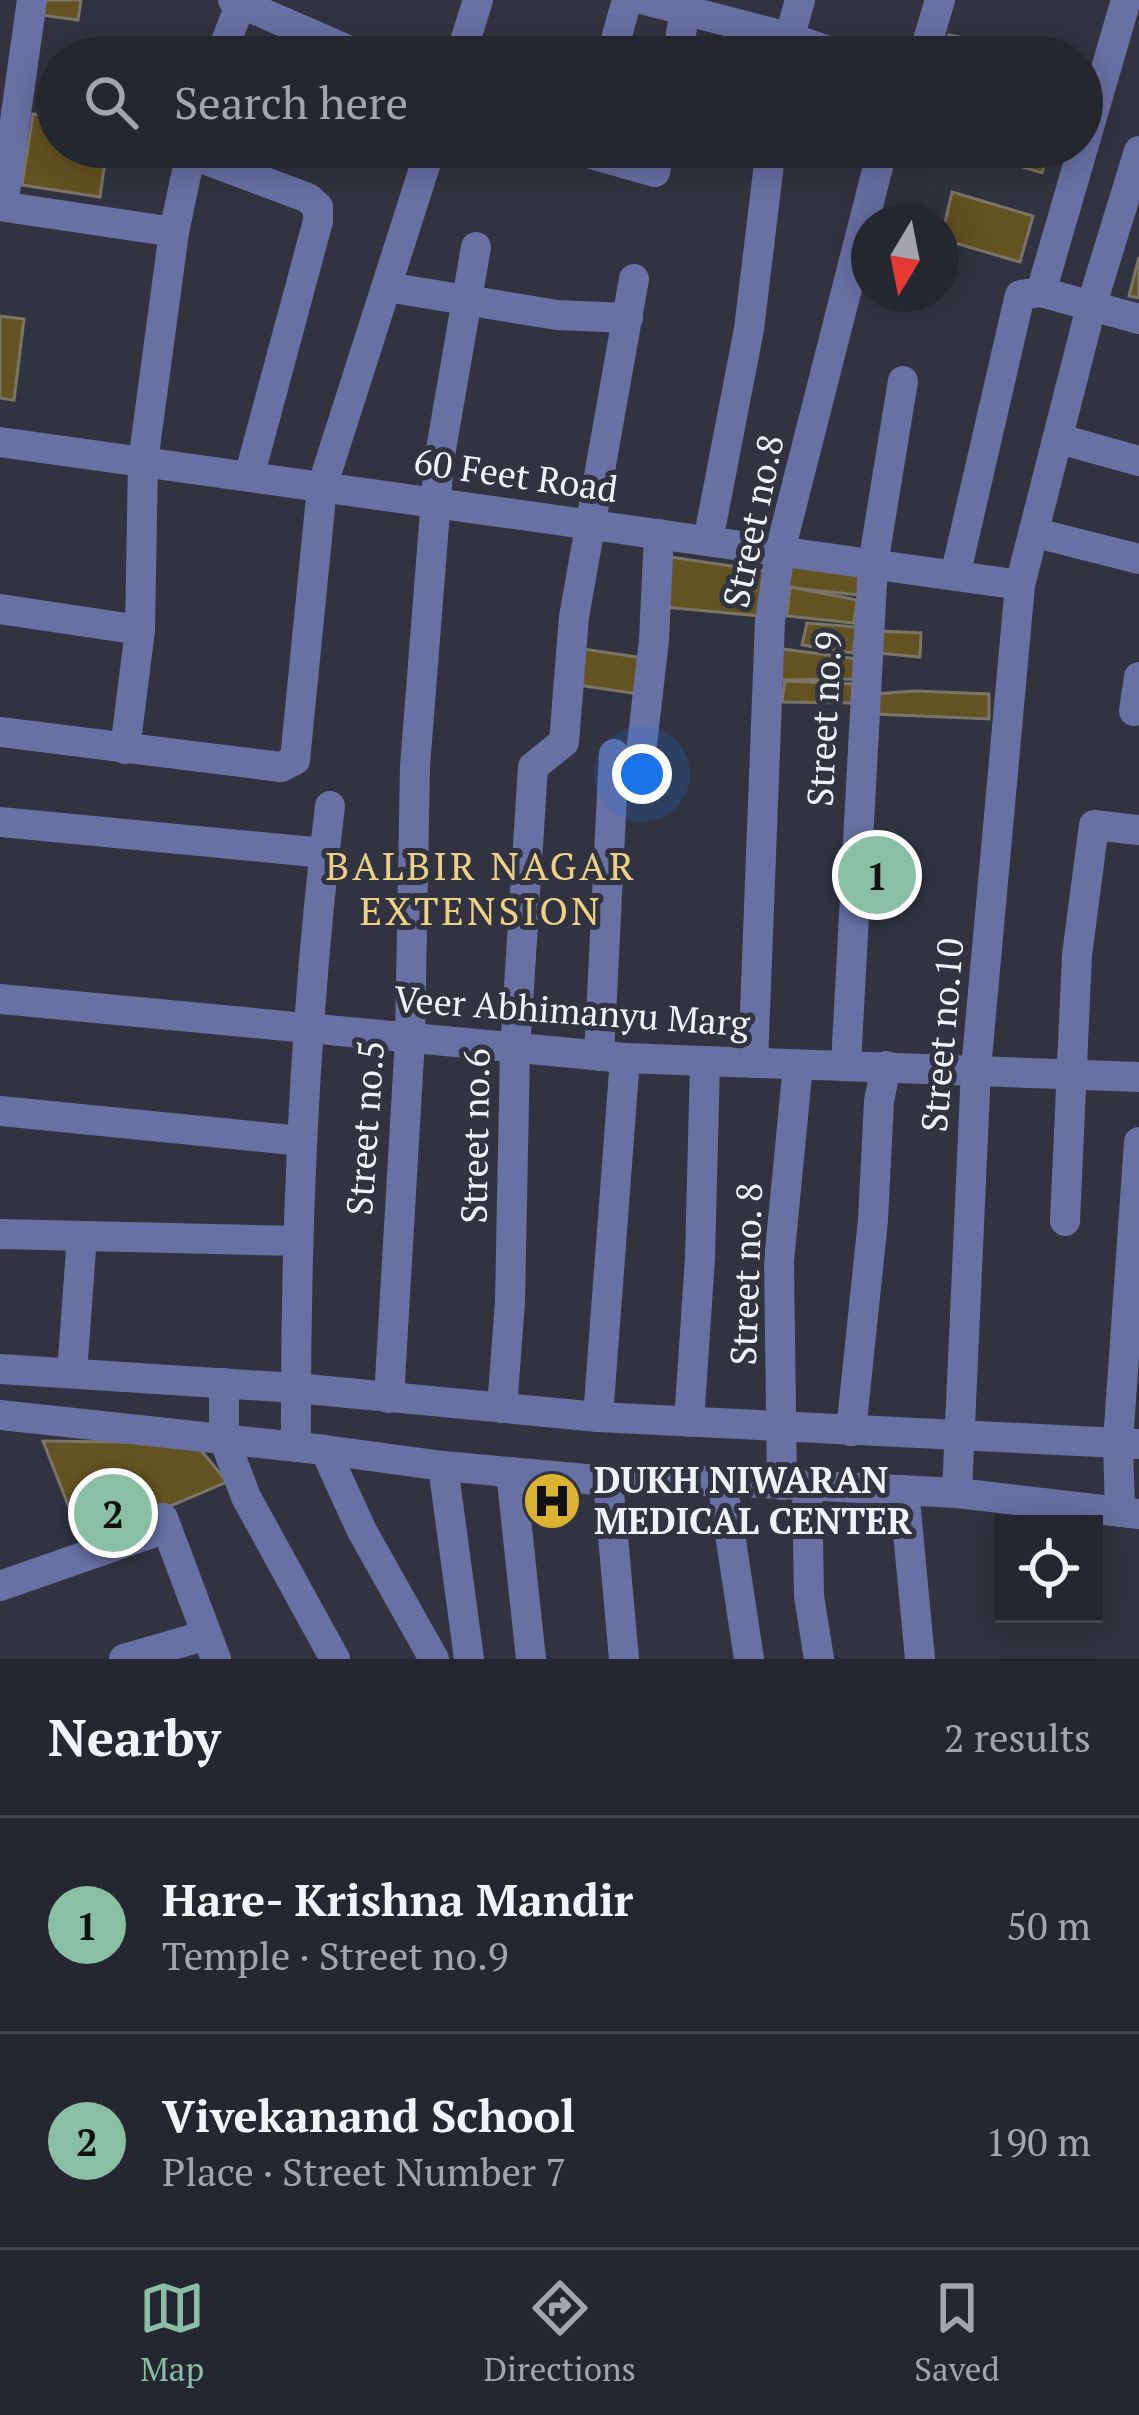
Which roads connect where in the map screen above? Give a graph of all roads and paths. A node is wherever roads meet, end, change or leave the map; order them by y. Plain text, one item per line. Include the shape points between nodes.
1 (32, 0) edge
2 (478, 0) edge
3 (627, 0) edge
4 (645, 0) edge
5 (800, 0) edge
6 (940, 0) edge
7 (1126, 0) edge
8 (239, 1) edge
9 (685, 10) junction
10 (737, 12) edge
11 (227, 36) edge
12 (317, 36) edge
13 (467, 36) edge
14 (617, 36) edge
15 (681, 36) edge
16 (771, 36) edge
17 (789, 36) edge
18 (929, 36) edge
19 (1103, 77) edge
20 (1139, 151) edge
21 (187, 168) edge
22 (235, 168) edge
23 (424, 168) edge
24 (768, 168) edge
25 (878, 168) edge
26 (1076, 168) edge
27 (1, 206) edge
28 (174, 232) junction
29 (476, 247) dead end
30 (634, 279) dead end
31 (387, 287) junction
32 (1041, 292) junction
33 (467, 302) junction
34 (1091, 307) junction
35 (628, 318) junction
36 (1139, 319) edge
37 (903, 381) dead end
38 (1060, 439) junction
39 (0, 442) edge
40 (1139, 461) edge
41 (143, 462) junction
42 (249, 477) junction
43 (322, 487) junction
44 (435, 503) junction
45 (590, 524) junction
46 (1036, 533) junction
47 (659, 535) junction
48 (708, 541) junction
49 (780, 551) junction
50 (1139, 559) edge
51 (873, 564) junction
52 (955, 576) junction
53 (1020, 585) junction
54 (0, 609) edge
55 (140, 630) junction
56 (1139, 677) edge
57 (1134, 711) dead end
58 (0, 731) edge
59 (125, 749) junction
60 (330, 806) dead end
61 (0, 822) edge
62 (1139, 830) edge
63 (324, 853) junction
64 (0, 999) edge
65 (309, 1030) junction
66 (410, 1039) junction
67 (515, 1050) junction
68 (612, 1057) junction
69 (705, 1061) junction
70 (753, 1063) junction
71 (846, 1064) junction
72 (799, 1065) junction
73 (886, 1066) junction
74 (976, 1069) junction
75 (1069, 1076) junction
76 (1139, 1077) edge
77 (0, 1111) edge
78 (302, 1141) junction
79 (1139, 1142) edge
80 (1065, 1221) dead end
81 (0, 1234) edge
82 (82, 1236) junction
83 (298, 1241) junction
84 (0, 1369) edge
85 (72, 1373) junction
86 (224, 1383) junction
87 (296, 1388) junction
88 (389, 1398) junction
89 (502, 1408) junction
90 (0, 1415) edge
91 (598, 1417) junction
92 (689, 1422) junction
93 (851, 1432) junction
94 (960, 1437) junction
95 (224, 1439) junction
96 (1129, 1443) edge
97 (310, 1448) junction
98 (788, 1460) junction
99 (443, 1466) junction
100 (511, 1472) junction
101 (608, 1481) junction
102 (722, 1481) junction
103 (904, 1490) junction
104 (957, 1493) junction
105 (1129, 1513) edge
106 (0, 1586) edge
107 (211, 1647) edge
108 (124, 1659) edge
109 (335, 1659) edge
110 (434, 1659) edge
111 (469, 1659) edge
112 (531, 1659) edge
113 (624, 1659) edge
114 (749, 1659) edge
115 (820, 1659) edge
116 (920, 1659) edge

1 - 27 street
2 - 13 street
3 - 14 street
4 - 9 street
5 - 17 street
6 - 18 street
7 - 19 street
8 - 11 street
8 - 12 street
9 - 10 street
9 - 15 street
10 - 16 street
20 - 34 street, Street no.10
21 - 28 street
22 - 42 street via 318,207
23 - 31 street
24 - 48 street via 749,329
25 - 49 street, Street no.8
26 - 32 street
27 - 28 street
28 - 41 street
29 - 33 street, Street no.5
30 - 35 street, Street no.6
31 - 33 street
31 - 43 street
32 - 34 street
32 - 52 street via 1020,295
33 - 35 street
33 - 44 street, Street no.5
34 - 36 street
34 - 38 street, Street no.10
35 - 45 street, Street no.6
37 - 51 street, Street no.9
38 - 40 street
38 - 46 street, Street no.10
39 - 41 street, 60 Feet Road
41 - 42 street, 60 Feet Road
41 - 55 street
42 - 43 street, 60 Feet Road
43 - 44 street, 60 Feet Road
43 - 59 street via 295,760 280,767
44 - 45 street, 60 Feet Road
44 - 66 street, Street no.5 via 415,766
45 - 47 street, 60 Feet Road
45 - 67 street, Street no.6 via 564,742 532,767
46 - 50 street
46 - 53 street, Street no.10
47 - 48 street, 60 Feet Road
47 - 68 street via 654,640 628,754
48 - 49 street, 60 Feet Road
49 - 51 street, 60 Feet Road
49 - 70 street, Street no.8 via 770,622
51 - 52 street, 60 Feet Road
51 - 71 street, Street no.9
52 - 53 street, 60 Feet Road
53 - 74 street, Street no.10
54 - 55 street
55 - 59 street
56 - 57 street
58 - 59 street
60 - 63 street
61 - 63 street
62 - 75 street via 1094,825
63 - 65 street
64 - 65 street, Veer Abhimanyu Marg
65 - 66 street, Veer Abhimanyu Marg
65 - 78 street
66 - 67 street, Veer Abhimanyu Marg
66 - 88 street, Street no.5
67 - 68 street, Veer Abhimanyu Marg
67 - 89 street, Street no.6
68 - 69 street, Veer Abhimanyu Marg
68 - 91 street
69 - 70 street, Veer Abhimanyu Marg
69 - 92 street
70 - 72 street, Veer Abhimanyu Marg
71 - 72 street, Veer Abhimanyu Marg
71 - 73 street, Veer Abhimanyu Marg
72 - 98 street, Street no. 8 via 779,1261
73 - 74 street, Veer Abhimanyu Marg
73 - 93 street
74 - 75 street, Veer Abhimanyu Marg
74 - 94 street, Street no.10
75 - 76 street, Veer Abhimanyu Marg
75 - 80 street
77 - 78 street
78 - 83 street
79 - 96 street
81 - 82 street
82 - 83 street
82 - 85 street
83 - 87 street
84 - 85 street
85 - 86 street
86 - 87 street
86 - 95 street
87 - 88 street
87 - 97 street
88 - 89 street
89 - 91 street
90 - 95 street
91 - 92 street
92 - 98 street
93 - 94 street
93 - 98 street
94 - 96 street
94 - 104 street, Street no.10
95 - 97 street
95 - 109 street via 246,1497
96 - 105 street
97 - 99 street
97 - 110 street
98 - 102 street
98 - 103 street
98 - 115 street, Street no. 8
99 - 100 street
99 - 111 street
100 - 101 street
100 - 112 street
101 - 102 street
101 - 113 street
102 - 114 street
103 - 104 street
103 - 116 street
104 - 105 street
106 - 107 street via 164,1523
107 - 108 street

